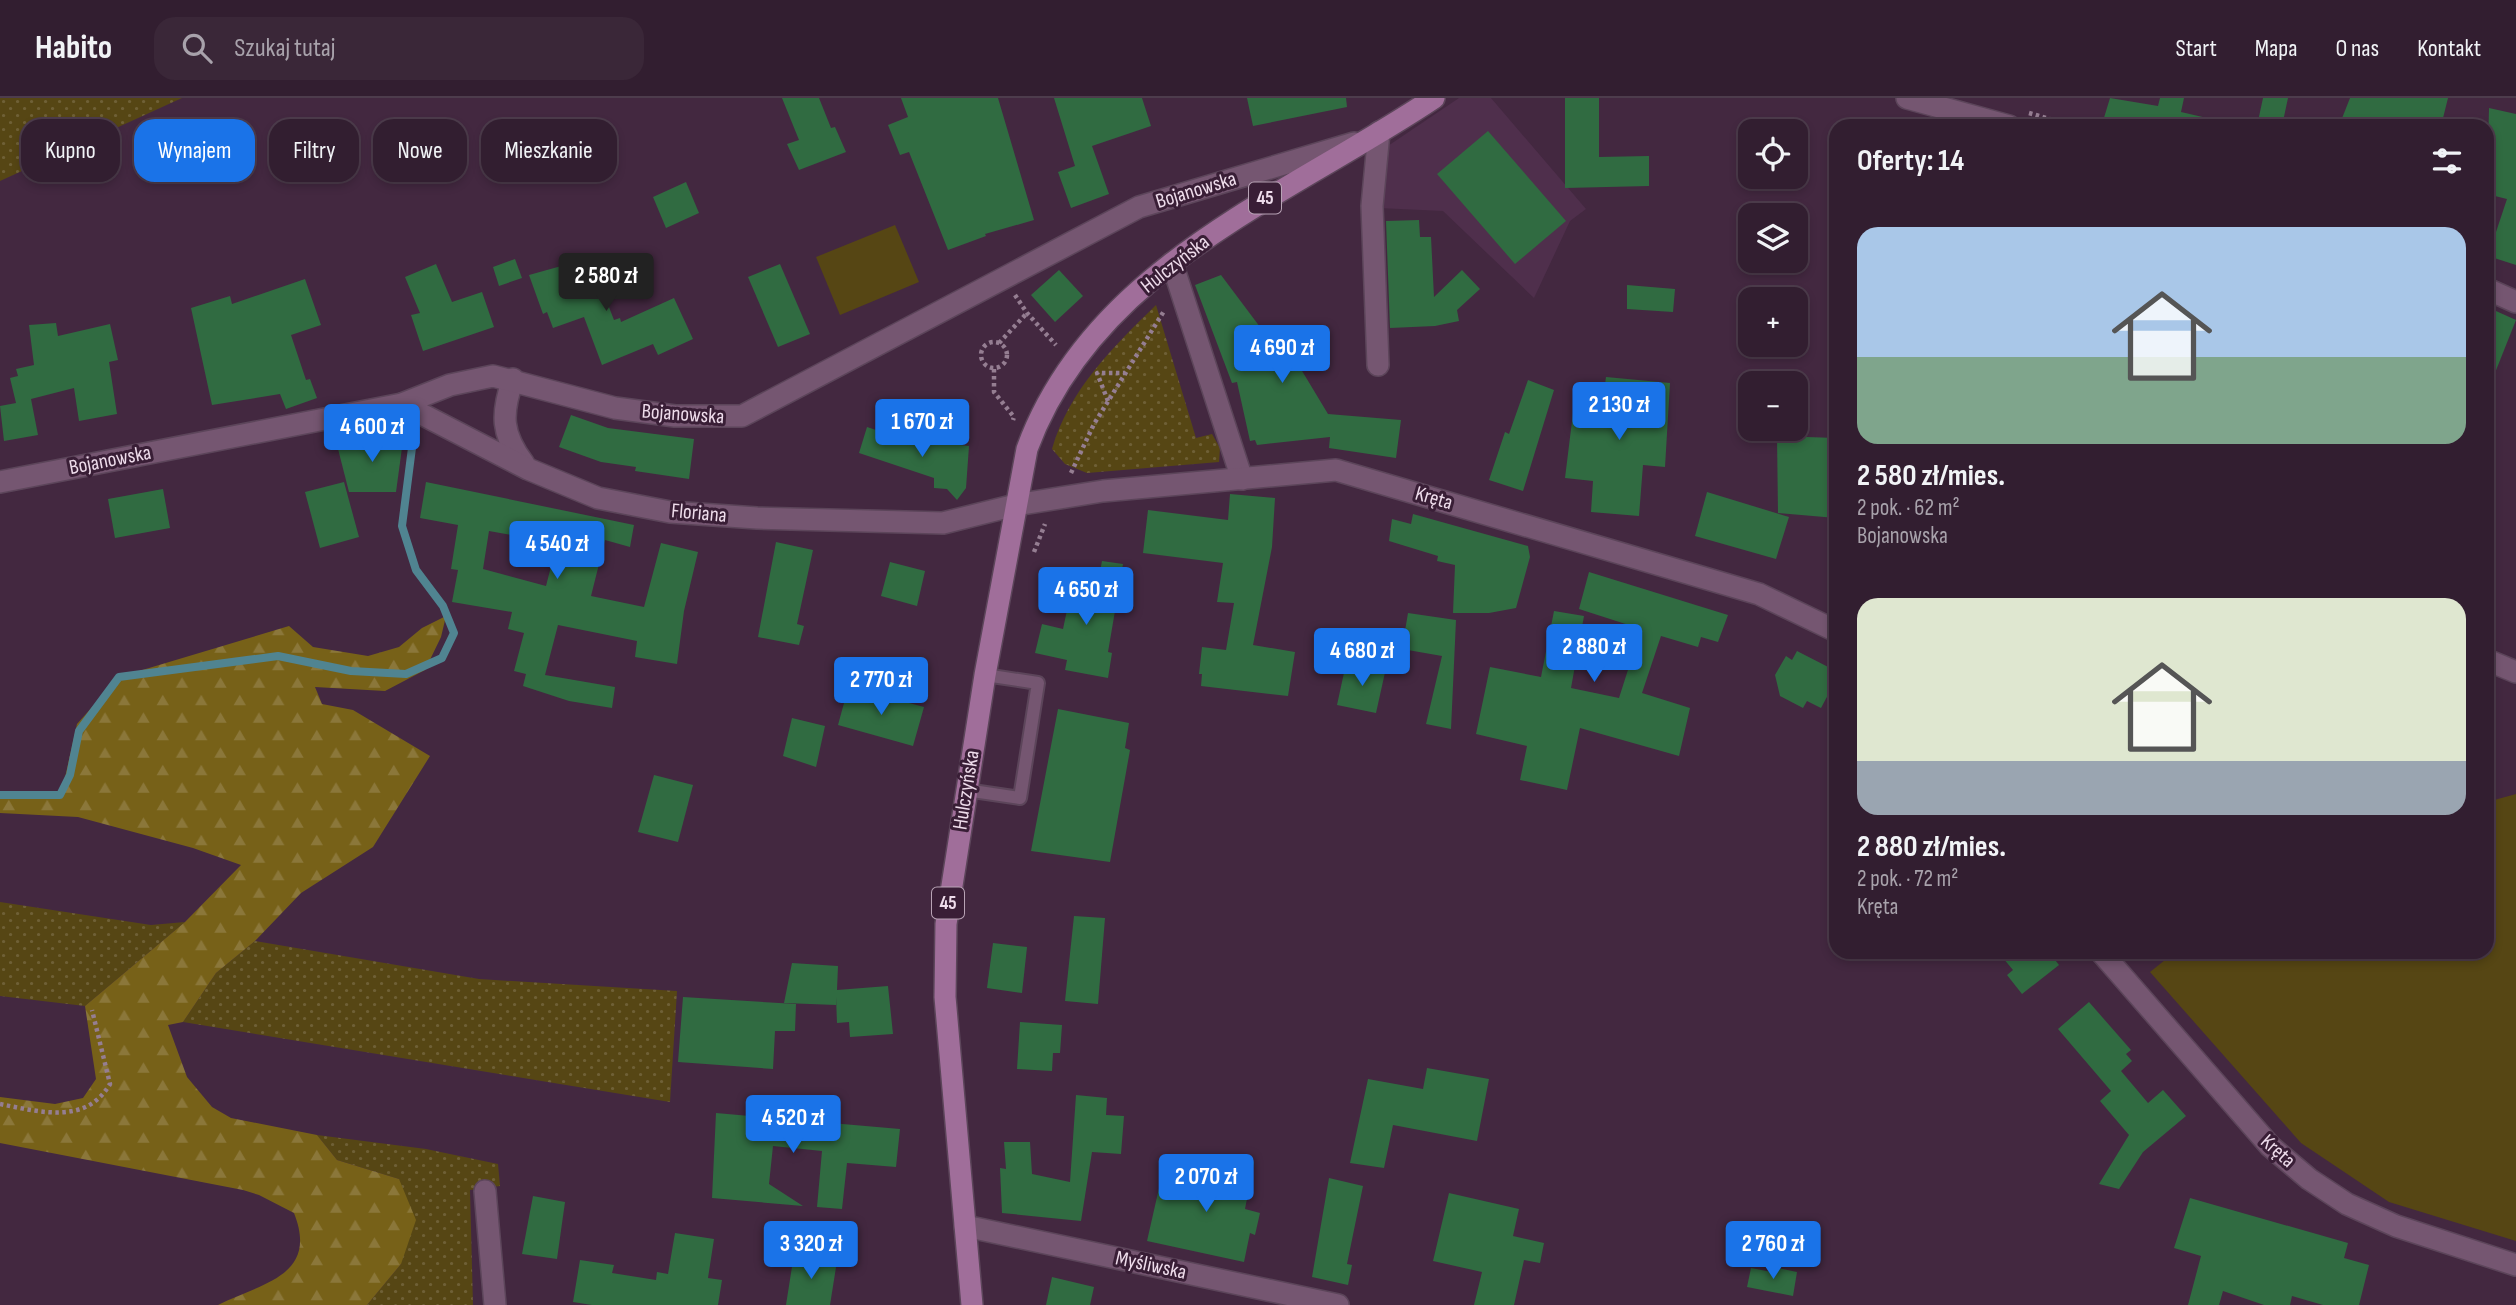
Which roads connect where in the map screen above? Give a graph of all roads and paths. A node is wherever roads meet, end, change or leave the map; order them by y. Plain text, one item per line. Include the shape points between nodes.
1 (1434, 98) edge
2 (1907, 98) edge
3 (1983, 119) edge
4 (1372, 136) junction
5 (1172, 264) junction
6 (1003, 277) junction
7 (1180, 285) junction
8 (2494, 292) edge
9 (2516, 302) edge
10 (1027, 313) junction
11 (999, 343) junction
12 (1056, 345) dead end
13 (1378, 365) dead end
14 (1125, 373) junction
15 (513, 379) junction
16 (1109, 401) junction
17 (402, 404) junction
18 (528, 469) junction
19 (1242, 479) junction
20 (0, 482) edge
21 (1062, 498) junction
22 (1016, 505) junction
23 (1829, 628) edge
24 (2494, 663) edge
25 (2516, 671) edge
26 (985, 675) junction
27 (966, 790) junction
28 (2107, 959) edge
29 (92, 1010) dead end
30 (0, 1104) edge
31 (485, 1191) dead end
32 (965, 1226) junction
33 (2516, 1265) edge
34 (495, 1305) edge
35 (971, 1305) edge
36 (1338, 1305) edge

1 - 4 main road, Hulczyńska / 45
2 - 3 street
4 - 5 main road, Hulczyńska / 45 via 1279,189
4 - 6 street, Bojanowska via 1139,207
4 - 13 street
5 - 7 street
5 - 22 main road, Hulczyńska / 45 via 1102,323 1051,393 1027,449
6 - 10 path
6 - 15 street, Bojanowska via 742,416 675,416 615,408
7 - 14 path
7 - 19 street
8 - 9 street
10 - 11 path
10 - 12 path
11 - 11 path via 1007,351 1007,359 1002,366 990,368 981,353 989,343
14 - 16 path
14 - 16 path via 1097,373
15 - 17 street, Bojanowska via 493,376 450,385
15 - 18 street via 503,419 510,446
16 - 21 path via 1082,447
17 - 18 street, Floriana
17 - 20 street, Bojanowska
18 - 22 street, Floriana via 598,498 670,512 943,523
19 - 21 street, Kręta
19 - 23 street, Kręta via 1336,470 1759,594
21 - 22 street, Kręta
22 - 26 main road, Hulczyńska / 45
24 - 25 street
26 - 27 main road, Hulczyńska / 45
26 - 27 lane via 1038,683 1020,798
27 - 32 main road, Hulczyńska / 45 via 944,957
28 - 33 street, Kręta via 2270,1146 2309,1179 2347,1204 2396,1226
29 - 30 path via 110,1084 101,1100 82,1110 56,1112
31 - 34 street
32 - 35 main road, Hulczyńska / 45
32 - 36 street, Myśliwska

